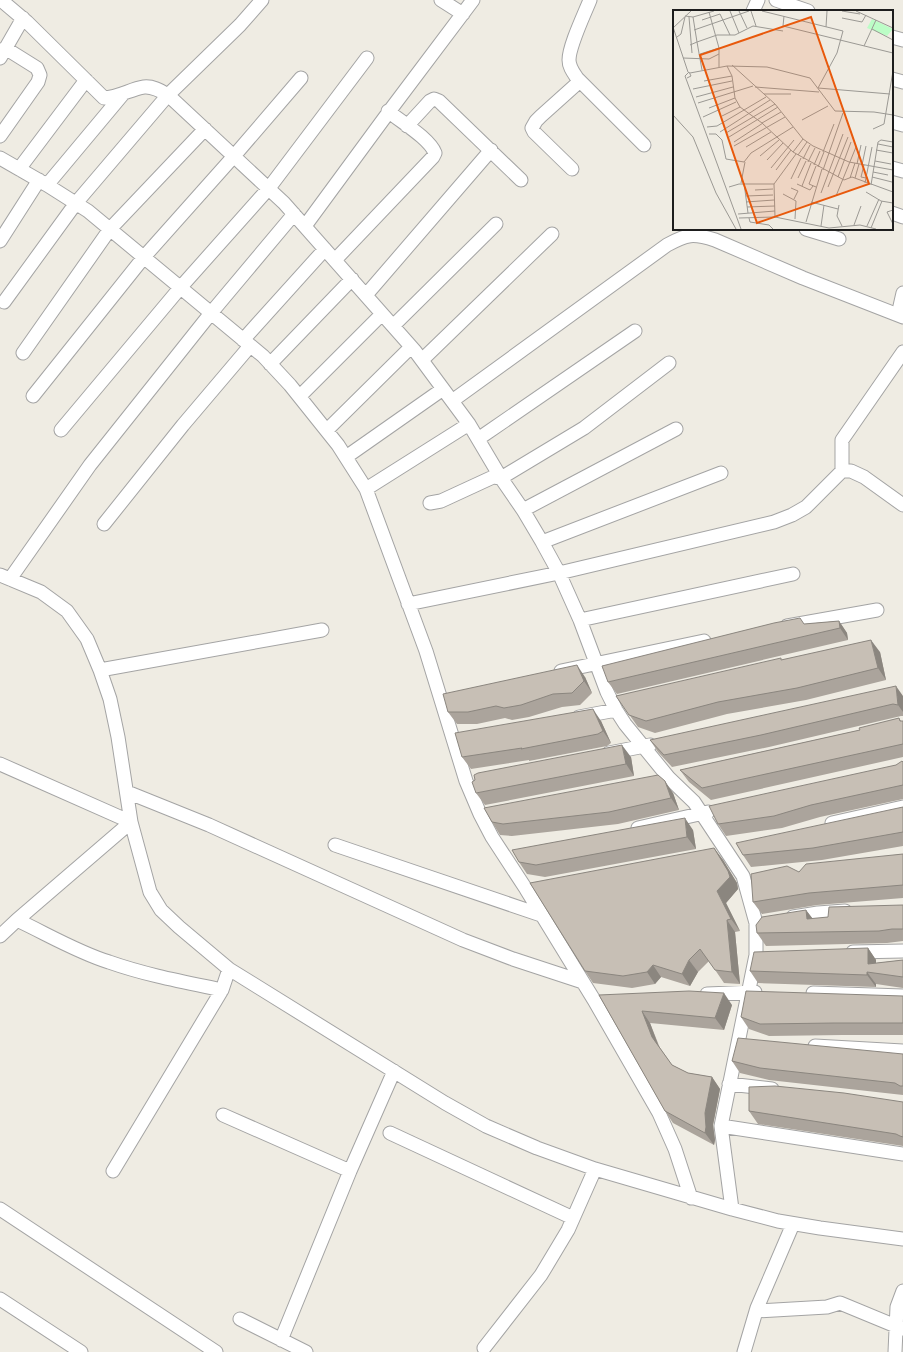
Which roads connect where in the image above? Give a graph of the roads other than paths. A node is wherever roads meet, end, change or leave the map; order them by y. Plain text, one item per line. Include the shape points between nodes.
1 (1, 0) edge
2 (262, 0) edge
3 (441, 0) edge
4 (474, 0) edge
5 (590, 0) edge
6 (758, 0) edge
7 (776, 0) edge
8 (753, 10) edge
9 (805, 10) edge
10 (463, 14) junction
11 (23, 18) junction
12 (893, 37) edge
13 (903, 40) edge
14 (3, 53) edge
15 (367, 58) dead end
16 (301, 78) dead end
17 (893, 79) edge
18 (86, 80) junction
19 (580, 81) junction
20 (903, 82) edge
21 (123, 94) junction
22 (168, 95) junction
23 (388, 111) junction
24 (893, 122) edge
25 (903, 125) edge
26 (407, 126) junction
27 (205, 129) junction
28 (0, 136) edge
29 (644, 145) dead end
30 (491, 150) junction
31 (234, 156) junction
32 (0, 159) edge
33 (893, 168) edge
34 (19, 169) junction
35 (572, 169) dead end
36 (903, 171) edge
37 (521, 180) dead end
38 (43, 183) junction
39 (269, 188) junction
40 (76, 203) junction
41 (893, 213) edge
42 (294, 214) junction
43 (903, 217) edge
44 (496, 224) dead end
45 (305, 226) junction
46 (110, 229) junction
47 (809, 230) edge
48 (690, 232) edge
49 (552, 234) dead end
50 (839, 239) dead end
51 (0, 241) edge
52 (326, 249) junction
53 (144, 257) junction
54 (335, 260) junction
55 (352, 279) junction
56 (180, 288) junction
57 (903, 293) edge
58 (366, 296) junction
59 (4, 302) dead end
60 (211, 313) junction
61 (382, 314) junction
62 (901, 316) edge
63 (393, 326) junction
64 (635, 331) dead end
65 (246, 343) junction
66 (412, 347) junction
67 (23, 352) dead end
68 (903, 352) edge
69 (422, 360) junction
70 (669, 363) dead end
71 (270, 364) junction
72 (443, 389) junction
73 (33, 396) dead end
74 (300, 396) junction
75 (452, 401) junction
76 (469, 424) junction
77 (676, 429) dead end
78 (61, 430) dead end
79 (326, 430) junction
80 (478, 439) junction
81 (346, 457) junction
82 (842, 471) junction
83 (720, 473) dead end
84 (501, 478) junction
85 (366, 489) junction
86 (430, 503) dead end
87 (903, 505) edge
88 (523, 510) junction
89 (104, 524) dead end
90 (542, 542) junction
91 (559, 573) junction
92 (792, 574) dead end
93 (5, 577) edge
94 (408, 604) junction
95 (877, 610) dead end
96 (580, 620) junction
97 (776, 628) edge
98 (322, 630) dead end
99 (713, 640) edge
100 (597, 664) junction
101 (100, 670) junction
102 (550, 674) edge
103 (456, 692) edge
104 (440, 695) junction
105 (628, 699) edge
106 (614, 706) junction
107 (570, 718) edge
108 (469, 736) edge
109 (453, 739) junction
110 (658, 743) edge
111 (643, 747) junction
112 (597, 756) edge
113 (0, 764) edge
114 (684, 775) edge
115 (482, 778) edge
116 (669, 778) junction
117 (466, 781) junction
118 (654, 781) edge
119 (127, 792) junction
120 (903, 807) edge
121 (716, 810) edge
122 (495, 811) edge
123 (480, 814) junction
124 (702, 814) junction
125 (131, 822) junction
126 (822, 825) edge
127 (626, 830) edge
128 (335, 845) dead end
129 (742, 847) edge
130 (727, 851) junction
131 (520, 854) edge
132 (712, 854) edge
133 (505, 857) junction
134 (758, 874) edge
135 (743, 876) junction
136 (541, 886) edge
137 (526, 889) junction
138 (857, 910) edge
139 (541, 915) junction
140 (17, 920) junction
141 (756, 923) junction
142 (0, 936) edge
143 (903, 951) edge
144 (841, 952) edge
145 (771, 954) edge
146 (756, 955) junction
147 (229, 969) junction
148 (583, 982) junction
149 (222, 990) junction
150 (748, 992) junction
151 (764, 992) edge
152 (804, 993) edge
153 (694, 994) edge
154 (903, 996) edge
155 (609, 999) edge
156 (594, 1000) junction
157 (738, 1042) junction
158 (754, 1043) edge
159 (801, 1046) edge
160 (903, 1051) edge
161 (394, 1071) junction
162 (729, 1084) junction
163 (785, 1090) edge
164 (223, 1115) dead end
165 (721, 1126) junction
166 (390, 1133) dead end
167 (903, 1154) edge
168 (595, 1169) junction
169 (113, 1171) dead end
170 (350, 1172) junction
171 (691, 1198) junction
172 (0, 1209) edge
173 (732, 1210) junction
174 (573, 1218) junction
175 (793, 1224) junction
176 (903, 1239) edge
177 (903, 1291) edge
178 (0, 1298) edge
179 (756, 1312) junction
180 (240, 1319) dead end
181 (900, 1327) edge
182 (281, 1340) junction
183 (484, 1348) dead end
184 (81, 1352) edge
185 (216, 1352) edge
186 (306, 1352) edge
187 (744, 1352) edge
188 (895, 1352) edge

1 - 11 street
2 - 22 street
3 - 10 street
4 - 10 street
5 - 19 street via 570,52 570,69
6 - 8 street
7 - 9 street
10 - 23 street
11 - 14 street
11 - 18 street
12 - 13 street
14 - 28 street via 37,68 40,75 38,82
15 - 39 street
16 - 31 street
17 - 20 street
18 - 21 street via 104,98
18 - 34 street
19 - 29 street
19 - 35 street via 541,116 532,128
21 - 22 street via 145,87
21 - 38 street
22 - 27 street
22 - 40 street
23 - 26 street
23 - 45 street
24 - 25 street
26 - 30 street via 426,104 434,99
26 - 54 street via 433,148 433,157
27 - 31 street
27 - 46 street
30 - 37 street
30 - 58 street
31 - 39 street
31 - 53 street
32 - 34 street
33 - 36 street
34 - 38 street
38 - 40 street
38 - 51 street
39 - 42 street
39 - 56 street
40 - 46 street
40 - 59 street
41 - 43 street
42 - 45 street
42 - 60 street
44 - 63 street
45 - 52 street
46 - 53 street
46 - 67 street
47 - 50 street
48 - 62 street
48 - 75 street via 667,245
49 - 69 street
52 - 54 street
52 - 65 street
53 - 56 street
53 - 73 street
54 - 55 street
55 - 58 street
55 - 71 street
56 - 60 street
56 - 78 street
57 - 62 street
58 - 61 street
60 - 65 street
60 - 93 street
61 - 63 street
61 - 74 street
63 - 66 street
64 - 80 street
65 - 71 street
65 - 89 street
66 - 69 street
66 - 79 street
68 - 82 street via 842,440
69 - 72 street
70 - 84 street via 584,428
71 - 74 street
72 - 75 street
72 - 81 street
74 - 79 street
75 - 76 street
76 - 80 street
76 - 85 street
77 - 88 street
79 - 81 street
80 - 84 street
81 - 85 street
82 - 87 street via 851,471 864,477
82 - 91 street via 810,503 792,515 774,522
83 - 90 street
84 - 86 street via 493,477
84 - 88 street
85 - 94 street
88 - 90 street
90 - 91 street
91 - 94 street
91 - 96 street
92 - 96 street
93 - 101 street via 41,592 67,611 87,638
94 - 104 street
95 - 97 street
96 - 100 street
98 - 101 street
99 - 100 street
100 - 102 street
100 - 106 street
101 - 119 street via 110,699
103 - 104 street
104 - 109 street
105 - 106 street
106 - 107 street
106 - 111 street
108 - 109 street
109 - 117 street
110 - 111 street
111 - 112 street
111 - 116 street
113 - 125 street
114 - 116 street
115 - 117 street
116 - 118 street
116 - 124 street via 694,802
117 - 123 street
119 - 125 street
119 - 148 street via 209,825 463,940
120 - 126 street
121 - 124 street
122 - 123 street
123 - 133 street
124 - 127 street
124 - 130 street
125 - 140 street
125 - 147 street via 150,892 161,910
128 - 139 street
129 - 130 street
130 - 132 street
130 - 135 street
131 - 133 street
133 - 137 street
134 - 135 street
135 - 141 street
136 - 137 street
137 - 139 street
138 - 141 street via 818,913
139 - 148 street
140 - 142 street
140 - 149 street via 108,962 146,974
141 - 146 street
143 - 144 street
145 - 146 street
146 - 150 street
147 - 149 street
147 - 161 street
148 - 156 street
149 - 169 street
150 - 151 street
150 - 153 street
150 - 157 street
152 - 154 street
155 - 156 street
156 - 171 street via 659,1113 675,1149
157 - 158 street
157 - 162 street
159 - 160 street
161 - 168 street via 486,1126
161 - 170 street
162 - 163 street
162 - 165 street
164 - 170 street
165 - 167 street
165 - 173 street
166 - 174 street
168 - 171 street
168 - 174 street
170 - 182 street
171 - 173 street
172 - 185 street
173 - 175 street
174 - 183 street via 542,1275
175 - 176 street
175 - 179 street
177 - 181 street via 897,1307
178 - 184 street
179 - 181 street via 827,1307 840,1303
179 - 187 street
180 - 182 street
181 - 188 street
182 - 186 street

